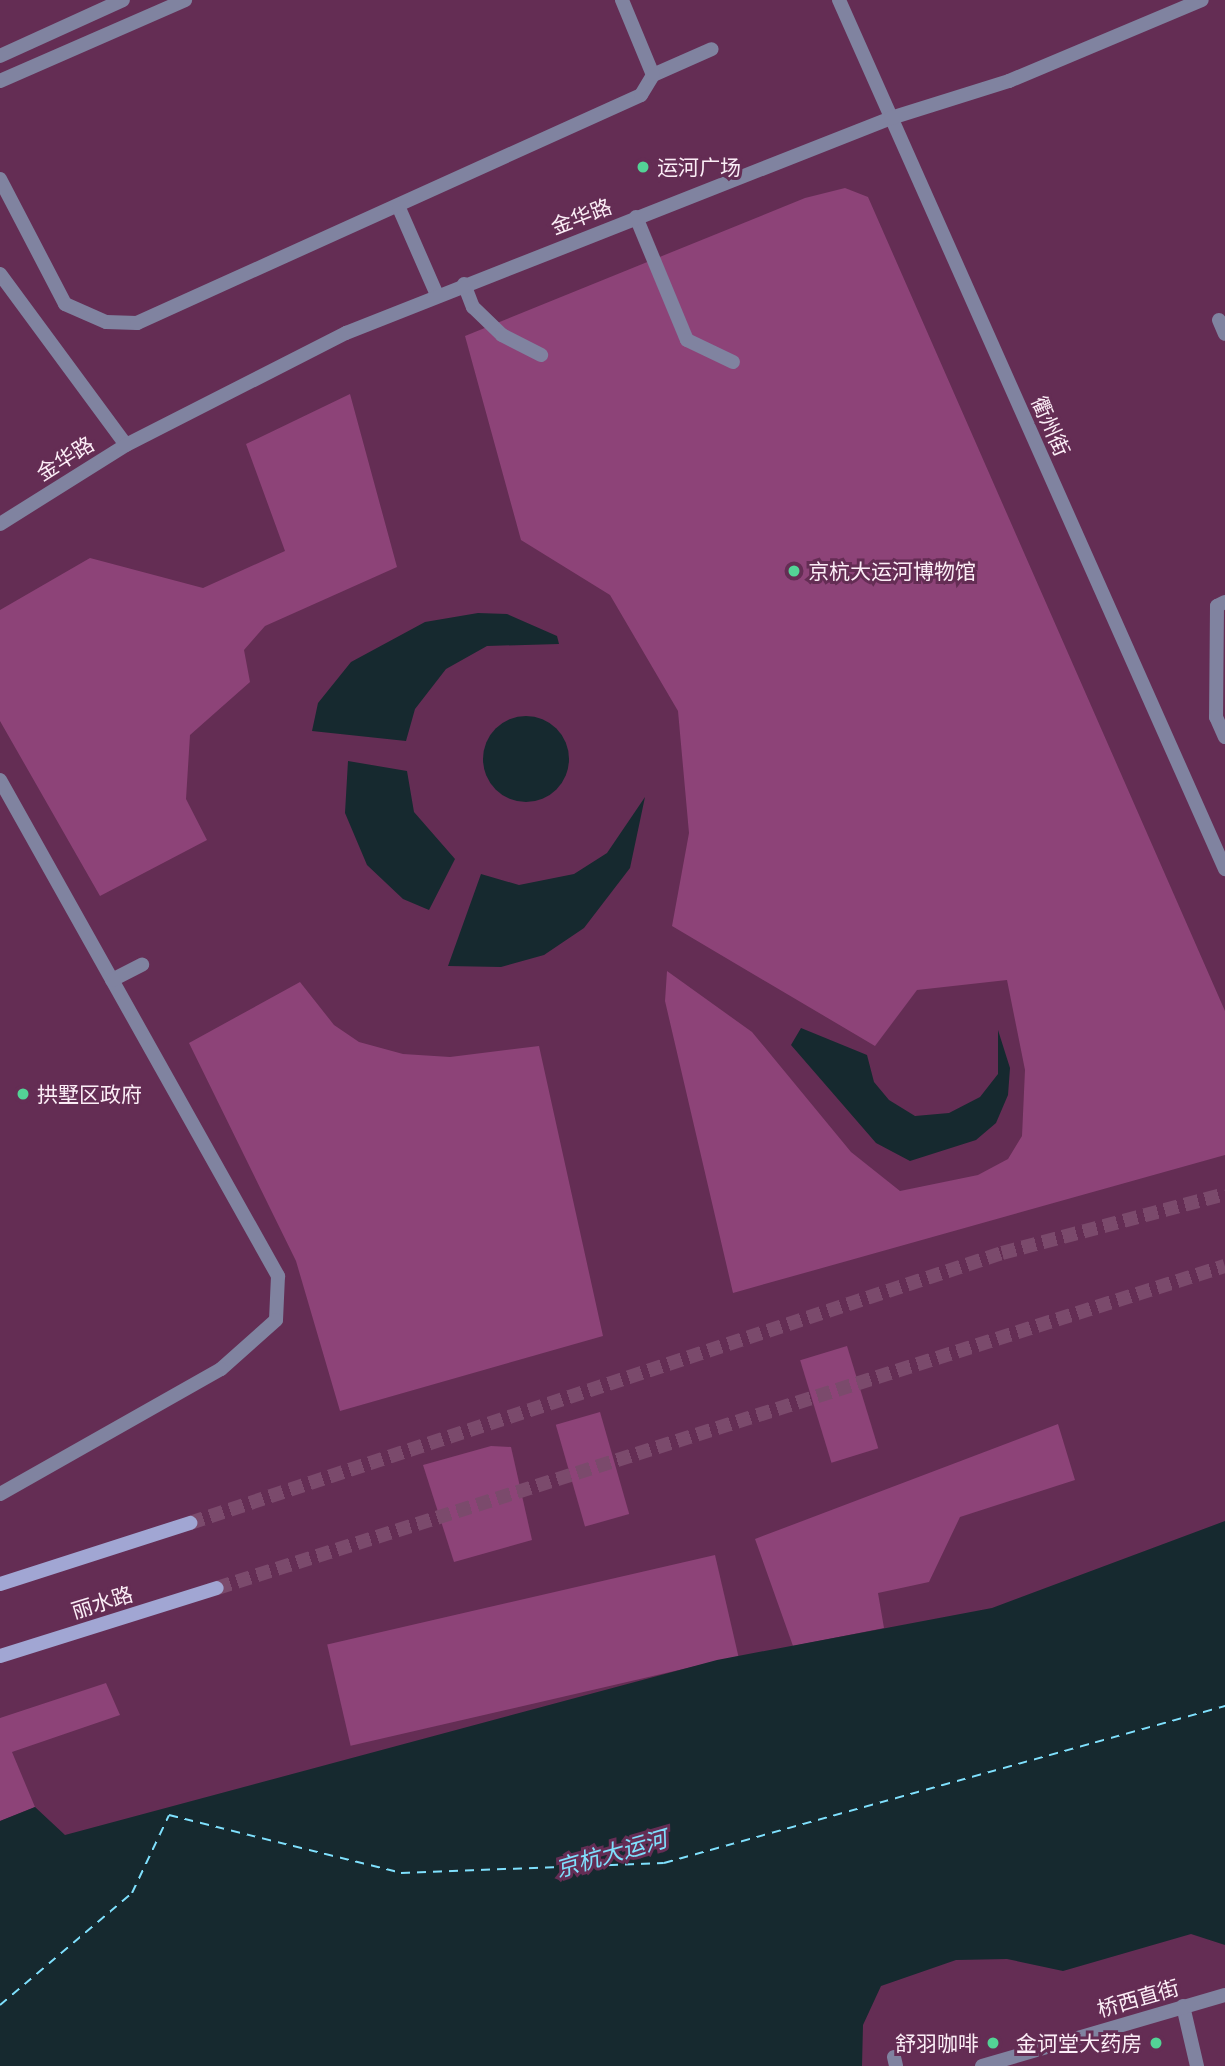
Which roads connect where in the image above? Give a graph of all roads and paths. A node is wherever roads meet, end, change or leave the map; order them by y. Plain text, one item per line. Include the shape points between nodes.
1 (123, 0) edge
2 (184, 0) edge
3 (622, 0) edge
4 (839, 0) edge
5 (1202, 0) edge
6 (712, 48) dead end
7 (0, 56) edge
8 (653, 75) junction
9 (0, 81) edge
10 (891, 118) junction
11 (0, 179) edge
12 (399, 208) junction
13 (636, 217) junction
14 (0, 274) edge
15 (464, 284) junction
16 (437, 295) junction
17 (1219, 320) dead end
18 (1225, 334) edge
19 (541, 355) dead end
20 (733, 362) dead end
21 (126, 445) junction
22 (0, 524) edge
23 (1225, 602) edge
24 (1225, 737) edge
25 (0, 780) edge
26 (1225, 869) edge
27 (142, 965) dead end
28 (112, 980) junction
29 (0, 1494) edge
30 (190, 1523) tunnel mouth
31 (0, 1584) edge
32 (217, 1588) tunnel mouth
33 (0, 1656) edge
34 (1225, 1995) edge
35 (1183, 2006) junction
36 (982, 2066) edge
37 (1197, 2066) edge

1 - 7 street
2 - 9 street
3 - 8 street
4 - 10 street, 衢州街
5 - 10 street, 金华路 via 1009,81
6 - 8 street
8 - 12 street via 641,95
10 - 13 street, 金华路
10 - 26 street, 衢州街
11 - 12 street via 65,304 106,321 137,323
12 - 16 street
13 - 15 street, 金华路
13 - 20 street via 687,340
14 - 21 street
15 - 16 street, 金华路
15 - 19 street via 473,307 502,335
16 - 21 street, 金华路 via 346,333
17 - 18 street
21 - 22 street, 金华路
23 - 24 street via 1217,606 1216,718
25 - 28 street
27 - 28 street
28 - 29 street via 278,1276 276,1320 221,1369
30 - 31 main road
32 - 33 main road, 丽水路
34 - 35 street, 桥西直街
35 - 36 street, 桥西直街
35 - 37 street

